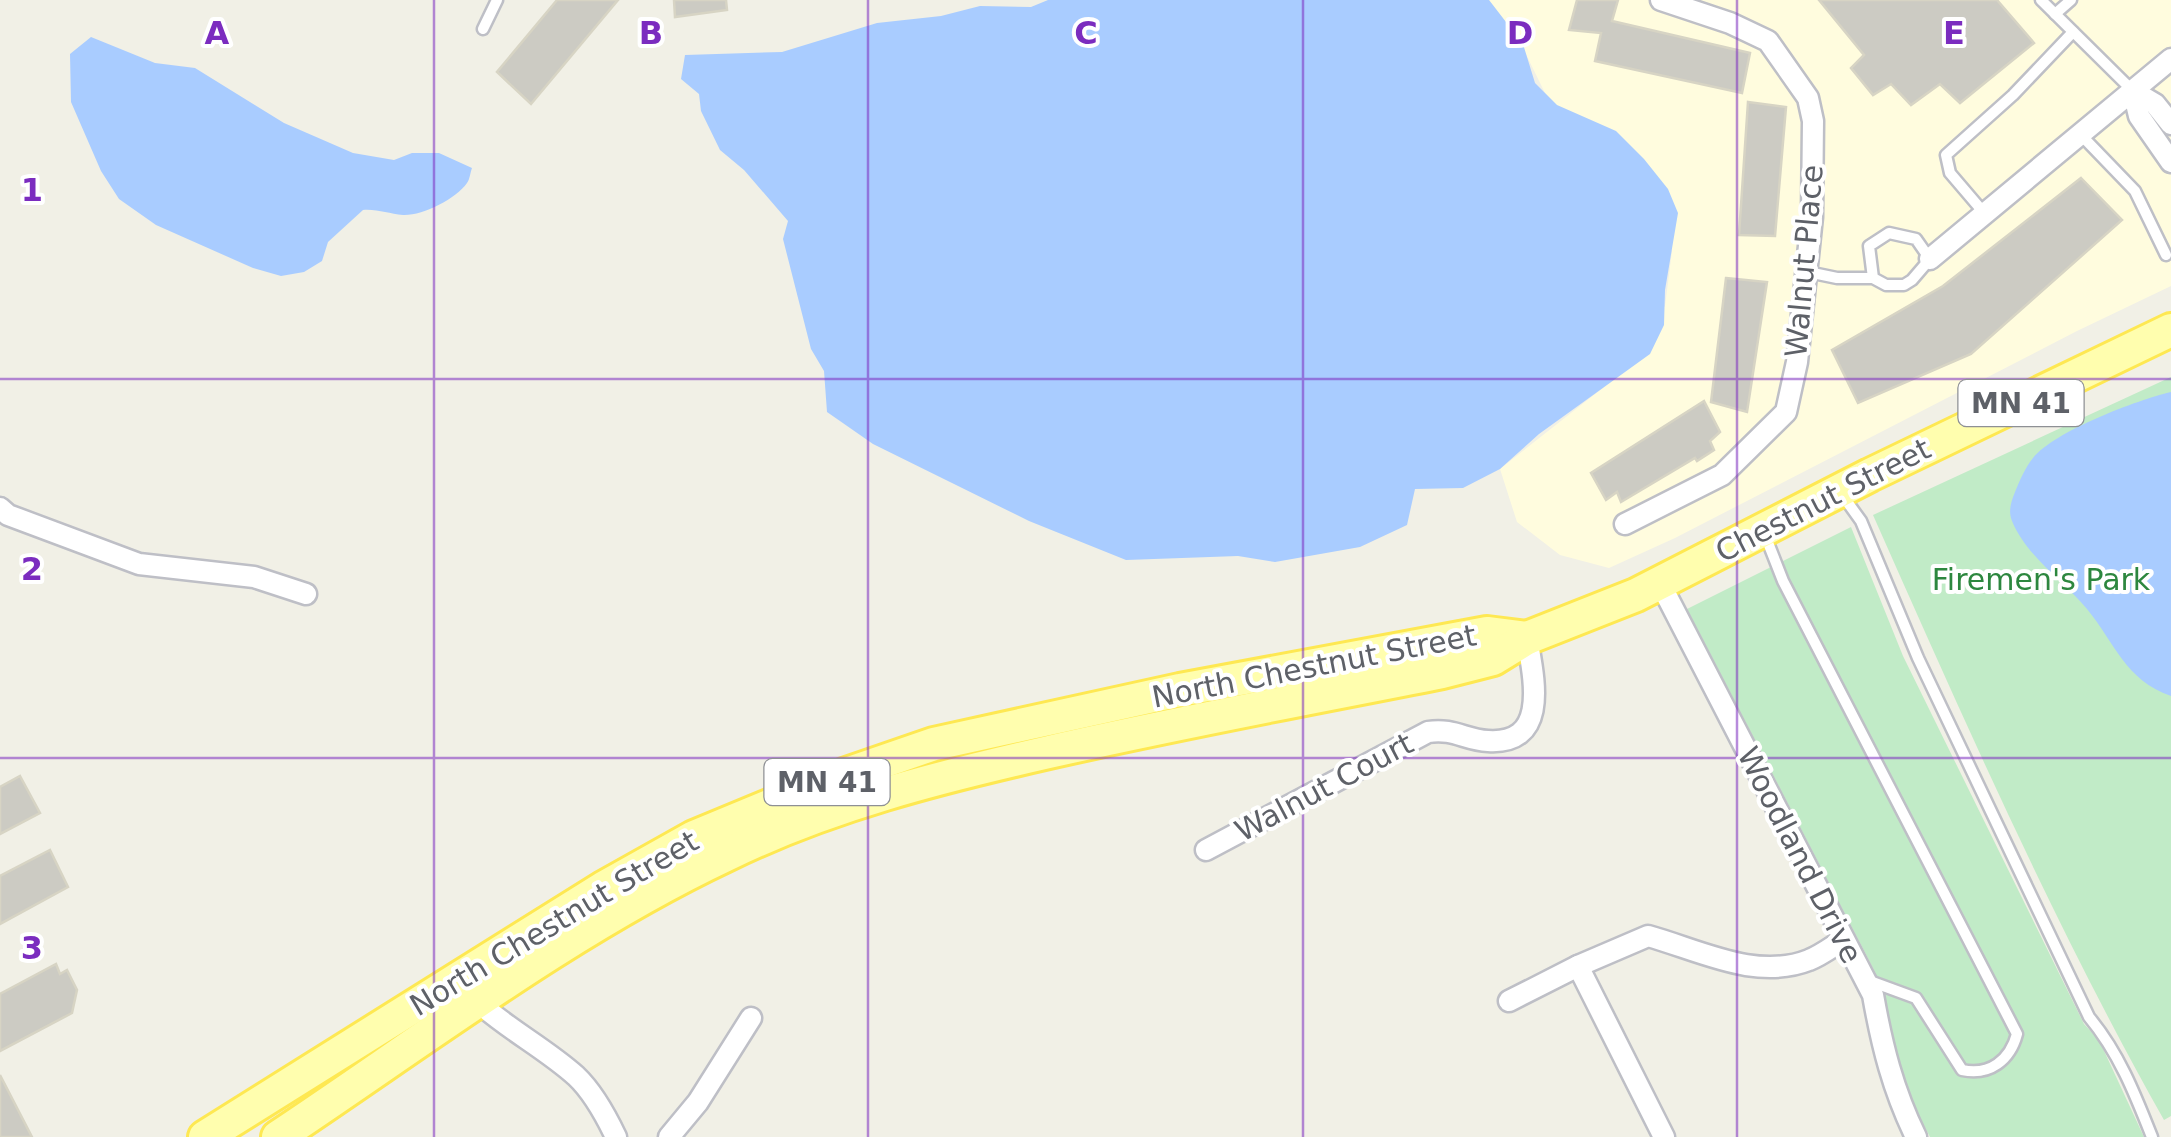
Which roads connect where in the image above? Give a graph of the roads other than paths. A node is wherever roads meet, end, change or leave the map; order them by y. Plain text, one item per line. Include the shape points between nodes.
1 (497, 0) edge
2 (1661, 0) edge
3 (2041, 0) edge
4 (2071, 0) edge
5 (2055, 14) junction
6 (482, 29) dead end
7 (2073, 32) junction
8 (2171, 59) edge
9 (2133, 91) junction
10 (2171, 124) edge
11 (2081, 134) junction
12 (2171, 162) edge
13 (1985, 214) junction
14 (2166, 255) dead end
15 (1930, 260) junction
16 (1808, 272) junction
17 (1873, 278) junction
18 (2171, 330) edge
19 (1840, 491) junction
20 (0, 508) edge
21 (1625, 524) dead end
22 (1762, 530) junction
23 (1660, 583) junction
24 (306, 594) dead end
25 (1527, 638) junction
26 (1206, 850) dead end
27 (1843, 940) junction
28 (1578, 966) junction
29 (1864, 978) junction
30 (1509, 1001) dead end
31 (479, 1003) junction
32 (751, 1018) dead end
33 (205, 1137) edge
34 (278, 1137) edge
35 (616, 1137) edge
36 (669, 1137) edge
37 (1664, 1137) edge
38 (1916, 1137) edge
39 (2152, 1137) edge

1 - 6 lane
2 - 16 street, Walnut Place via 1768,41 1808,98
3 - 5 lane
4 - 5 lane
5 - 7 lane
7 - 9 lane
7 - 13 lane via 1946,155 1950,173
8 - 9 street
9 - 10 street via 2156,104
9 - 11 street
9 - 12 street via 2139,116
11 - 13 street
11 - 14 lane via 2135,191
13 - 15 street
15 - 17 lane via 1904,285
15 - 17 lane via 1916,239 1889,233 1869,246
16 - 17 lane
16 - 21 street, Walnut Place via 1786,412 1722,475
18 - 19 main road, Chestnut Street / MN 41
19 - 22 main road, Chestnut Street / MN 41
19 - 39 lane via 1861,521 1918,658
20 - 24 street via 139,564 254,577
22 - 23 main road, Chestnut Street / MN 41
22 - 29 lane via 2017,1034 2013,1052 1996,1067 1962,1070 1916,998
23 - 25 main road, Chestnut Street / MN 41
23 - 27 street, Woodland Drive
25 - 26 street, Walnut Court via 1535,707 1516,734 1491,742 1428,732
25 - 31 main road, North Chestnut Street / MN 41 via 1493,658 1442,672 931,778 727,854 636,902
25 - 33 main road, North Chestnut Street / MN 41 via 1487,633 1180,690 934,744 844,775 694,837 603,888
27 - 28 street via 1808,961 1764,968 1648,936
27 - 29 street, Woodland Drive
28 - 30 street
28 - 37 street
29 - 38 street, Woodland Drive via 1885,1060
31 - 34 main road, North Chestnut Street / MN 41
31 - 35 street via 578,1078
32 - 36 street

